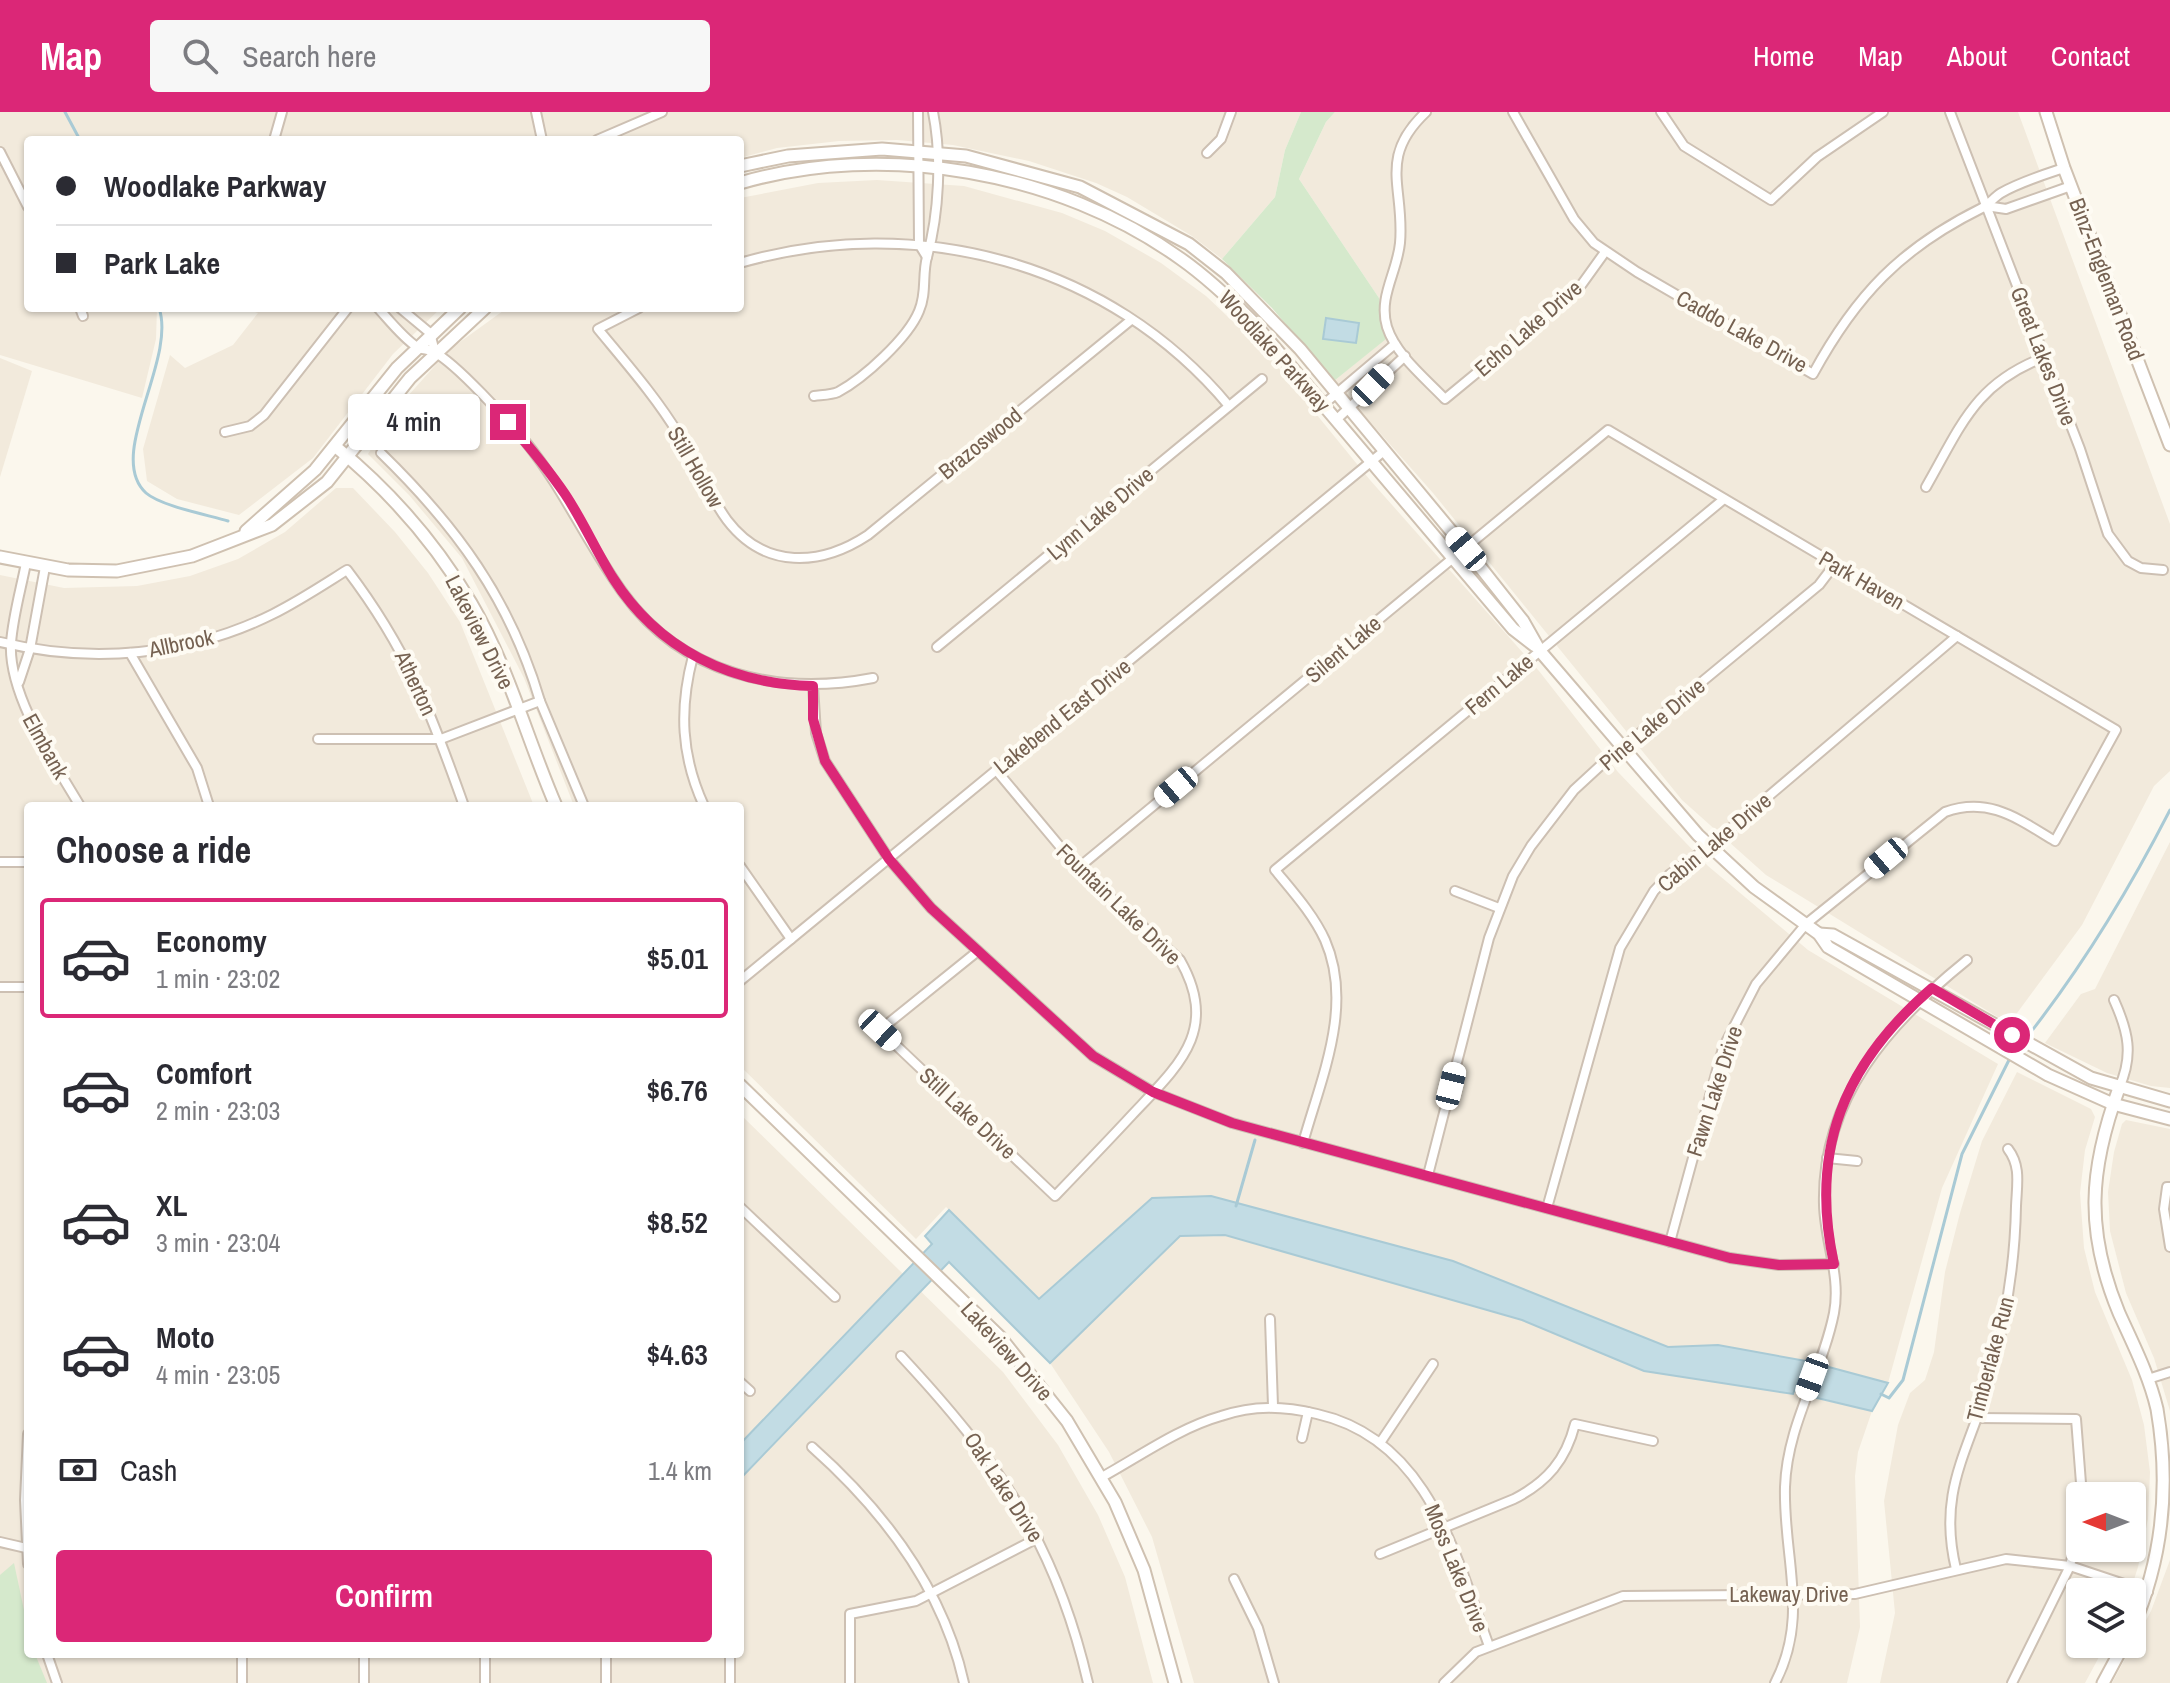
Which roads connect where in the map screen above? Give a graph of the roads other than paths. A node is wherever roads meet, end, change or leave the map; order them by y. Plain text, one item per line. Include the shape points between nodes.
1 (282, 112) edge
2 (536, 112) edge
3 (662, 112) edge
4 (1231, 112) edge
5 (1426, 112) edge
6 (1513, 112) edge
7 (1661, 112) edge
8 (1883, 112) edge
9 (1950, 112) edge
10 (2046, 112) edge
11 (917, 114) edge
12 (934, 114) edge
13 (275, 136) edge
14 (541, 136) edge
15 (606, 136) edge
16 (915, 151) junction
17 (0, 152) edge
18 (936, 152) junction
19 (1207, 153) dead end
20 (744, 165) edge
21 (916, 168) junction
22 (2064, 168) junction
23 (937, 169) junction
24 (744, 182) edge
25 (2022, 184) junction
26 (2071, 186) junction
27 (24, 199) edge
28 (2028, 202) junction
29 (917, 205) junction
30 (935, 206) junction
31 (1986, 206) junction
32 (919, 244) junction
33 (933, 245) junction
34 (1605, 252) junction
35 (927, 257) junction
36 (744, 262) edge
37 (345, 312) edge
38 (382, 312) edge
39 (399, 312) edge
40 (405, 312) edge
41 (455, 312) edge
42 (480, 312) edge
43 (631, 312) edge
44 (1131, 320) junction
45 (392, 321) junction
46 (430, 333) junction
47 (1395, 344) junction
48 (417, 347) junction
49 (435, 352) junction
50 (1405, 356) junction
51 (2045, 357) junction
52 (1361, 371) junction
53 (1262, 379) dead end
54 (1373, 385) junction
55 (1336, 393) junction
56 (814, 396) dead end
57 (1324, 404) junction
58 (1229, 406) junction
59 (1349, 408) junction
60 (1337, 419) junction
61 (1608, 430) joint
62 (225, 432) dead end
63 (2170, 445) edge
64 (336, 447) junction
65 (1384, 451) junction
66 (381, 453) dead end
67 (348, 458) junction
68 (1371, 462) junction
69 (1926, 487) dead end
70 (1724, 499) junction
71 (243, 534) junction
72 (1466, 549) junction
73 (0, 557) edge
74 (824, 557) joint
75 (1453, 559) junction
76 (26, 563) junction
77 (1835, 564) junction
78 (45, 567) junction
79 (347, 570) joint
80 (2163, 570) dead end
81 (1957, 636) junction
82 (0, 642) edge
83 (11, 645) junction
84 (937, 647) dead end
85 (30, 649) junction
86 (1540, 651) junction
87 (130, 653) junction
88 (693, 656) junction
89 (873, 678) dead end
90 (19, 683) junction
91 (813, 686) junction
92 (540, 701) junction
93 (517, 710) junction
94 (318, 739) dead end
95 (441, 739) junction
96 (1622, 747) junction
97 (996, 770) junction
98 (78, 802) edge
99 (208, 802) edge
100 (463, 802) edge
101 (554, 802) edge
102 (582, 802) edge
103 (702, 802) edge
104 (2055, 841) joint
105 (1710, 846) junction
106 (889, 859) junction
107 (0, 862) edge
108 (24, 862) edge
109 (1078, 868) junction
110 (744, 872) edge
111 (1455, 891) dead end
112 (1499, 908) junction
113 (1806, 924) junction
114 (1819, 934) junction
115 (791, 939) junction
116 (978, 951) junction
117 (1967, 960) dead end
118 (744, 978) edge
119 (0, 987) edge
120 (24, 987) edge
121 (1932, 988) junction
122 (1918, 1000) junction
123 (2114, 1000) dead end
124 (2119, 1088) junction
125 (744, 1089) edge
126 (1153, 1092) junction
127 (2170, 1101) edge
128 (2113, 1104) junction
129 (2170, 1119) edge
130 (1303, 1143) junction
131 (2008, 1149) dead end
132 (1827, 1158) junction
133 (1857, 1161) dead end
134 (1428, 1175) junction
135 (2168, 1187) edge
136 (1055, 1196) joint
137 (1547, 1208) junction
138 (744, 1211) edge
139 (1670, 1242) junction
140 (2170, 1247) edge
141 (1834, 1264) junction
142 (835, 1297) dead end
143 (1270, 1319) dead end
144 (901, 1356) dead end
145 (1433, 1364) dead end
146 (2170, 1372) edge
147 (2148, 1379) junction
148 (744, 1386) edge
149 (750, 1391) dead end
150 (1273, 1406) junction
151 (1308, 1412) junction
152 (1977, 1418) junction
153 (1302, 1438) dead end
154 (1653, 1441) dead end
155 (1380, 1443) junction
156 (812, 1447) dead end
157 (1102, 1477) junction
158 (2081, 1482) edge
159 (1445, 1529) junction
160 (1038, 1538) junction
161 (0, 1542) edge
162 (24, 1548) edge
163 (1380, 1554) dead end
164 (2071, 1562) edge
165 (2070, 1566) junction
166 (1956, 1569) junction
167 (1234, 1579) dead end
168 (2148, 1592) junction
169 (932, 1593) junction
170 (1795, 1595) junction
171 (2146, 1597) edge
172 (1489, 1646) junction
173 (48, 1658) edge
174 (242, 1658) edge
175 (364, 1658) edge
176 (485, 1658) edge
177 (606, 1658) edge
178 (730, 1658) edge
179 (2116, 1658) edge
180 (57, 1683) edge
181 (242, 1683) edge
182 (364, 1683) edge
183 (485, 1683) edge
184 (606, 1683) edge
185 (730, 1683) edge
186 (850, 1683) edge
187 (964, 1683) edge
188 (1088, 1683) edge
189 (1175, 1683) edge
190 (1274, 1683) edge
191 (1444, 1683) edge
192 (1775, 1683) edge
193 (2012, 1683) edge
194 (2103, 1683) edge

1 - 13 street
2 - 14 street
3 - 15 street
4 - 19 street via 1221,139
5 - 47 street via 1407,131 1395,164 1400,246 1384,300
6 - 34 street, Caddo Lake Drive via 1574,219
7 - 8 street via 1684,146 1771,200 1817,157
9 - 31 street, Great Lakes Drive
10 - 22 street, Binz-Engleman Road
11 - 12 street
11 - 16 street
12 - 18 street
16 - 18 street, Woodlake Parkway
16 - 20 street, Woodlake Parkway via 832,151
16 - 21 street
17 - 27 street
18 - 23 street
18 - 55 street, Woodlake Parkway via 1041,173 1102,196 1163,229 1226,273 1268,312
21 - 23 street, Woodlake Parkway
21 - 24 street, Woodlake Parkway via 834,167
21 - 29 street
22 - 25 street, Caddo Lake Drive
22 - 26 street, Binz-Engleman Road
23 - 30 street
23 - 57 street, Woodlake Parkway via 1036,189 1142,235 1225,294
25 - 28 street
25 - 31 street, Caddo Lake Drive
26 - 28 street, Caddo Lake Drive
26 - 63 street, Binz-Engleman Road
28 - 31 street, Caddo Lake Drive via 2006,209
29 - 30 street
29 - 32 street
30 - 33 street
31 - 34 street, Caddo Lake Drive via 1952,222 1888,269 1847,318 1813,374
31 - 51 street, Great Lakes Drive
32 - 33 street
32 - 35 street
32 - 36 street via 824,245
33 - 35 street
33 - 44 street via 1036,270 1107,302
34 - 50 street, Echo Lake Drive via 1573,293 1445,399
35 - 56 street via 924,300 910,330 836,393
37 - 62 street via 264,415 250,426
38 - 45 street
39 - 45 street
40 - 46 street
41 - 46 street
42 - 49 street
43 - 74 street, Still Hollow via 598,329 662,409 735,530 775,554
44 - 58 street via 1184,360
44 - 74 street, Brazoswood via 868,535
45 - 48 street
46 - 48 street
46 - 49 street
47 - 50 street
47 - 52 street
48 - 49 street
48 - 64 street
49 - 67 street
49 - 88 street via 525,441 640,613
50 - 54 street
51 - 69 street via 2013,369 1986,391
51 - 80 street, Great Lakes Drive via 2115,547 2141,568
52 - 54 street
52 - 55 street
53 - 58 street, Lynn Lake Drive
54 - 59 street
55 - 57 street
55 - 59 street, Woodlake Parkway
57 - 60 street, Woodlake Parkway
58 - 84 street, Lynn Lake Drive
59 - 60 street
59 - 65 street, Woodlake Parkway
60 - 68 street, Woodlake Parkway
61 - 70 street, Park Haven
61 - 72 street, Silent Lake
64 - 67 street, Lakeview Drive
64 - 71 street
65 - 68 street, Lakebend East Drive
65 - 72 street, Woodlake Parkway
66 - 92 street via 439,513 492,584
67 - 71 street via 327,482 272,525
67 - 93 street, Lakeview Drive via 438,551 472,605
68 - 75 street, Woodlake Parkway
68 - 97 street, Lakebend East Drive
70 - 77 street, Park Haven
70 - 86 street, Fern Lake
71 - 78 street via 192,556 141,568 90,572
72 - 75 street, Silent Lake
72 - 86 street, Woodlake Parkway
73 - 76 street
75 - 86 street, Woodlake Parkway via 1513,629
75 - 109 street, Silent Lake
76 - 78 street
76 - 83 street, Elmbank
77 - 81 street, Park Haven
77 - 96 street, Pine Lake Drive via 1819,585
78 - 85 street
79 - 87 street, Allbrook via 238,629 177,647
79 - 95 street, Atherton via 409,662
81 - 104 street, Park Haven via 2116,730
81 - 105 street, Cabin Lake Drive
82 - 83 street, Allbrook
83 - 85 street, Allbrook
83 - 90 street, Elmbank
85 - 87 street, Allbrook
85 - 90 street
86 - 96 street, Woodlake Parkway
86 - 130 street, Fern Lake via 1275,870 1312,916 1336,978 1336,1020
87 - 99 street via 197,768
88 - 91 street via 762,682
88 - 103 street via 683,730 689,769
89 - 91 street
90 - 98 street, Elmbank via 29,718
91 - 106 street via 813,719 825,761
92 - 93 street
92 - 102 street
93 - 95 street
93 - 101 street, Lakeview Drive
94 - 95 street
95 - 100 street, Atherton
96 - 105 street, Woodlake Parkway
96 - 112 street, Pine Lake Drive via 1551,817
97 - 106 street, Lakebend East Drive
97 - 109 street, Fountain Lake Drive
104 - 113 street, Fawn Lake Drive via 1990,806 1953,809 1932,820
105 - 113 street, Woodlake Parkway via 1754,887
105 - 137 street, Cabin Lake Drive via 1654,891 1620,948
106 - 115 street, Lakebend East Drive
106 - 116 street
107 - 108 street
109 - 126 street, Fountain Lake Drive via 1166,944 1192,985 1196,1014 1191,1042
110 - 115 street
111 - 112 street
112 - 134 street, Pine Lake Drive
113 - 114 street, Woodlake Parkway
113 - 139 street, Fawn Lake Drive via 1756,984 1723,1048
114 - 121 street, Woodlake Parkway via 1833,935
114 - 122 street, Woodlake Parkway via 1828,947
115 - 118 street, Lakebend East Drive
116 - 126 street via 1093,1056
116 - 136 street, Still Lake Drive via 880,1030
117 - 121 street
119 - 120 street
121 - 122 street
121 - 124 street, Woodlake Parkway via 2037,1049
122 - 128 street, Woodlake Parkway via 2086,1095
122 - 132 street via 1851,1086 1833,1124
123 - 124 street via 2127,1030 2129,1057
124 - 127 street, Woodlake Parkway
124 - 128 street
125 - 157 street, Lakeview Drive via 1024,1364
126 - 130 street via 1215,1118
126 - 136 street, Fountain Lake Drive
128 - 129 street, Woodlake Parkway
128 - 147 street via 2096,1168 2095,1235 2100,1261
130 - 134 street
131 - 152 street, Timberlake Run via 2018,1162 2014,1260 1998,1346
132 - 133 street
132 - 141 street via 1825,1225
134 - 137 street
135 - 140 street via 2164,1209
137 - 139 street
138 - 142 street
139 - 141 street via 1747,1262
141 - 170 street via 1833,1316 1800,1409 1786,1479
143 - 150 street
144 - 160 street, Oak Lake Drive via 975,1437
145 - 155 street
146 - 147 street
147 - 168 street via 2166,1471 2161,1540
148 - 149 street
150 - 151 street, Moss Lake Drive
150 - 157 street, Moss Lake Drive via 1217,1417
151 - 153 street
151 - 155 street, Moss Lake Drive via 1343,1422
152 - 158 street via 2076,1419
152 - 166 street, Timberlake Run via 1951,1495
154 - 159 street via 1575,1424 1565,1454 1545,1479 1514,1499
155 - 159 street, Moss Lake Drive via 1423,1487
156 - 169 street via 868,1502
157 - 189 street, Lakeview Drive via 1144,1570
159 - 163 street
159 - 172 street, Moss Lake Drive
160 - 169 street
160 - 188 street, Oak Lake Drive via 1069,1610
161 - 162 street
164 - 165 street
165 - 166 street, Lakeway Drive via 2006,1559
165 - 168 street, Lakeway Drive
165 - 193 street
166 - 170 street, Lakeway Drive via 1889,1589
167 - 190 street via 1258,1628
168 - 171 street
169 - 186 street via 899,1607 850,1614
169 - 187 street
170 - 172 street, Lakeway Drive via 1623,1596
170 - 192 street via 1793,1632
172 - 191 street, Lakeway Drive via 1459,1664
173 - 180 street
174 - 181 street
175 - 182 street
176 - 183 street
177 - 184 street
178 - 185 street
179 - 194 street

